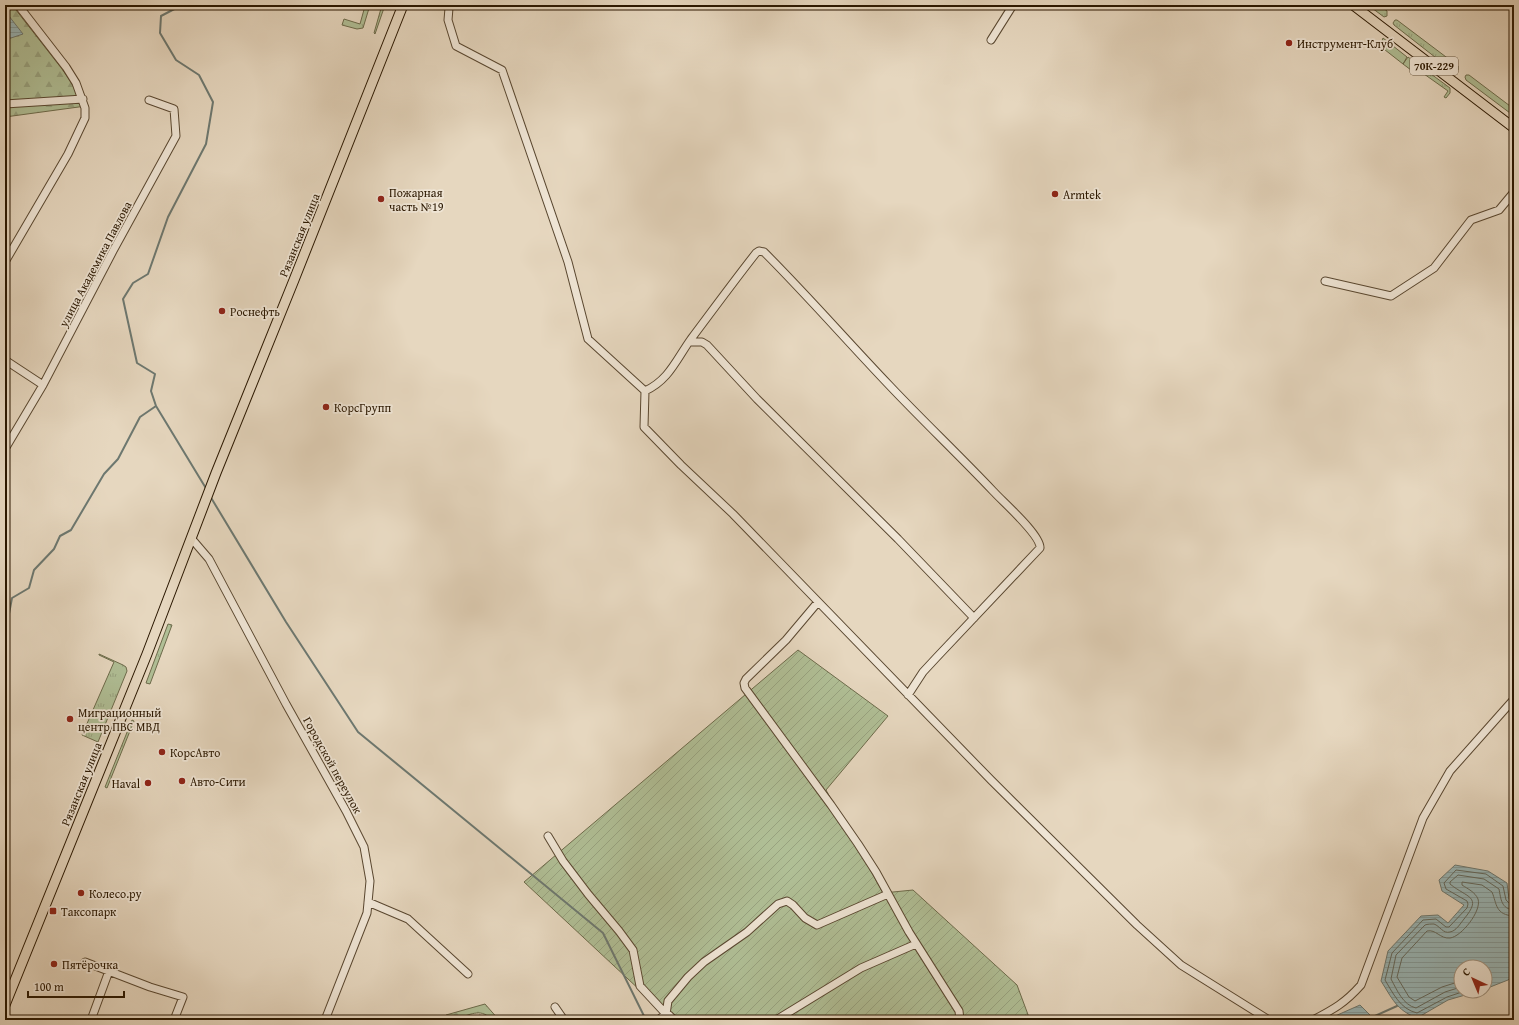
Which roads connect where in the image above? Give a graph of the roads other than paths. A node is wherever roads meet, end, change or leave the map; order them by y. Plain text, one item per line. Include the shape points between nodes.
1 (18, 5) edge
2 (403, 5) edge
3 (1013, 5) edge
4 (1353, 5) edge
5 (449, 8) dead end
6 (991, 40) dead end
7 (83, 99) junction
8 (149, 100) dead end
9 (5, 104) edge
10 (1514, 128) edge
11 (1514, 192) edge
12 (6, 258) edge
13 (1325, 281) dead end
14 (690, 342) junction
15 (5, 360) edge
16 (44, 385) junction
17 (645, 391) junction
18 (5, 448) edge
19 (191, 538) junction
20 (818, 602) junction
21 (974, 618) junction
22 (908, 695) junction
23 (1514, 699) edge
24 (548, 836) dead end
25 (888, 894) junction
26 (368, 902) junction
27 (916, 944) junction
28 (85, 962) dead end
29 (109, 971) junction
30 (468, 974) dead end
31 (5, 1004) edge
32 (555, 1007) dead end
33 (666, 1014) junction
34 (91, 1020) edge
35 (174, 1020) edge
36 (325, 1020) edge
37 (564, 1020) edge
38 (658, 1020) edge
39 (674, 1020) edge
40 (776, 1020) edge
41 (960, 1020) edge
42 (1268, 1020) edge
43 (1313, 1020) edge

1 - 7 street via 66,67
2 - 19 main road, Рязанская улица
3 - 6 street
4 - 10 main road, 70К-229
5 - 17 street via 448,20 456,46 502,70 568,262 588,339
7 - 9 street
7 - 12 street via 85,118 68,154
8 - 16 street, улица Академика Павлова via 174,109 176,136
11 - 13 street via 1500,210 1471,220 1434,268 1391,296
14 - 17 street via 663,380
14 - 21 street via 702,342 707,345 757,399
14 - 21 street via 756,254 759,251 764,252 887,384 1038,538 1040,548
15 - 16 street
16 - 18 street, улица Академика Павлова
17 - 20 street via 644,427
19 - 26 street, Городской переулок via 208,559 352,823 364,848 370,881
19 - 31 main road, Рязанская улица
20 - 22 street
20 - 25 street via 786,640 746,679 745,688 831,805
21 - 22 street via 923,672
22 - 42 street via 1137,925 1181,965
23 - 43 street via 1450,771 1423,818 1361,985 1348,1000
24 - 33 street via 588,894 633,950 640,986
25 - 27 street
25 - 33 street via 817,925 787,901 778,904 747,932 704,962 688,977 668,1001
26 - 30 street via 408,920
26 - 36 street, Городской переулок via 367,913
27 - 40 street via 861,968
27 - 41 street via 959,1011
28 - 29 street
29 - 34 street
29 - 35 street via 183,997
32 - 37 street
33 - 38 street
33 - 39 street

